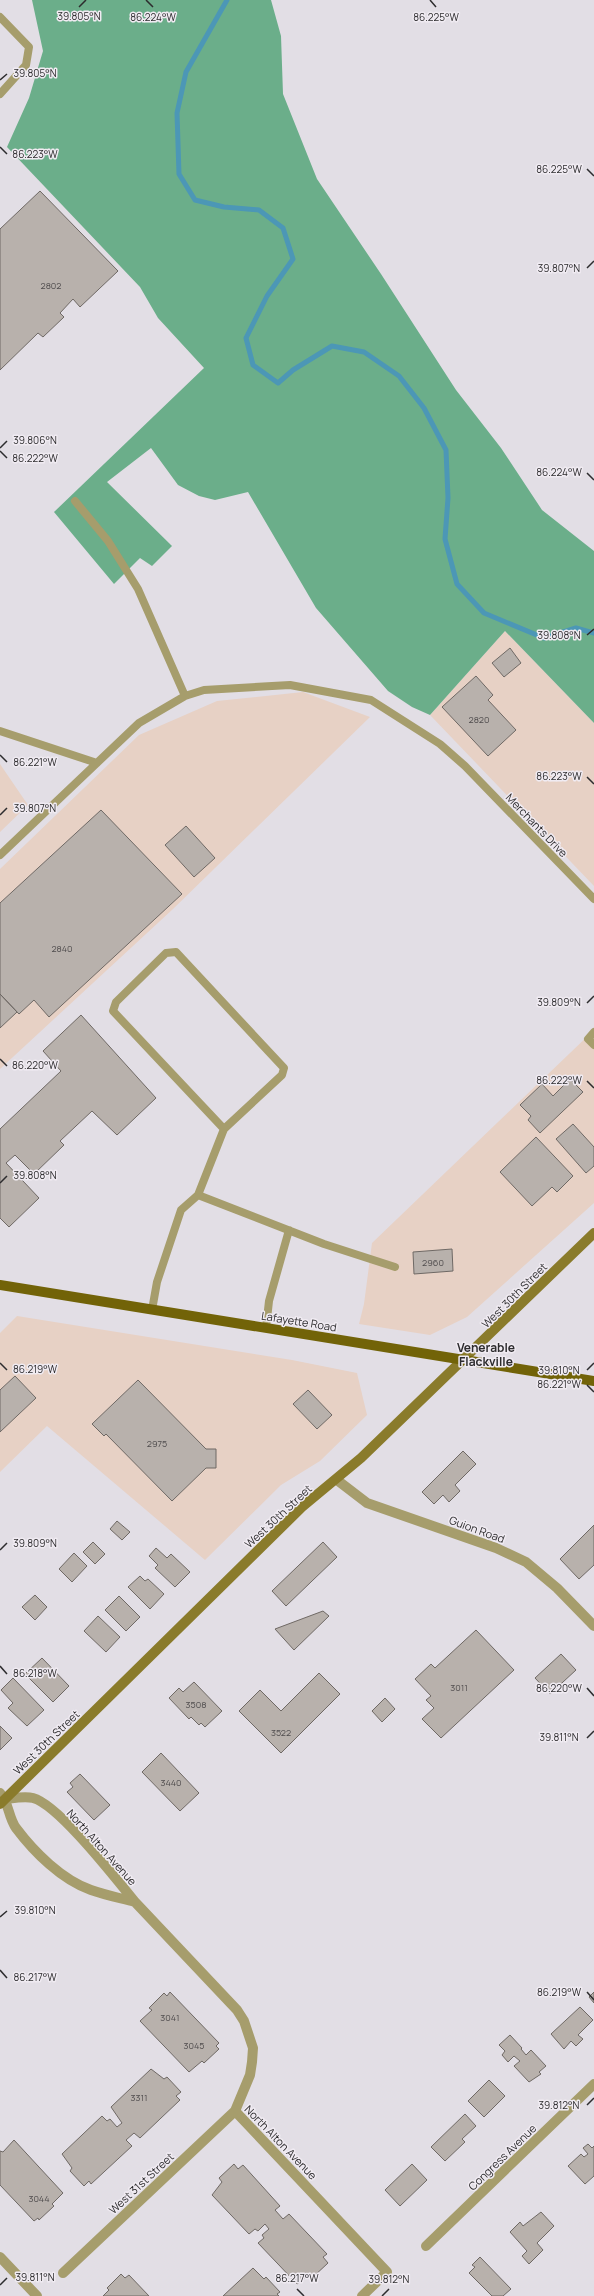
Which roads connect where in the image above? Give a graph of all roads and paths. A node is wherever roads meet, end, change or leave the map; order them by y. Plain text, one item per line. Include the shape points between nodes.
1 (0, 17) edge
2 (0, 94) edge
3 (75, 501) dead end
4 (185, 696) junction
5 (0, 731) edge
6 (97, 763) junction
7 (0, 855) edge
8 (594, 899) edge
9 (594, 1032) edge
10 (594, 1045) edge
11 (224, 1129) junction
12 (198, 1195) junction
13 (289, 1230) junction
14 (594, 1233) edge
15 (395, 1267) dead end
16 (0, 1285) edge
17 (152, 1310) junction
18 (266, 1328) junction
19 (464, 1360) junction
20 (594, 1381) edge
21 (337, 1480) junction
22 (594, 1626) edge
23 (2, 1798) edge
24 (135, 1902) junction
25 (594, 2084) edge
26 (234, 2111) junction
27 (426, 2246) dead end
28 (0, 2256) edge
29 (63, 2273) dead end
30 (37, 2296) edge
31 (362, 2296) edge

1 - 2 lane via 29,47 26,65
3 - 4 lane via 108,540 138,589
4 - 6 lane, Merchants Drive via 139,723
4 - 8 lane, Merchants Drive via 204,690 290,685 371,700 440,744 465,766
5 - 6 lane
6 - 7 lane, Merchants Drive
9 - 10 lane via 588,1039
11 - 11 lane via 282,1075 284,1068 176,952 166,953 116,1002 113,1011
11 - 12 lane
12 - 13 lane
12 - 17 lane via 181,1210 157,1282
13 - 15 lane
13 - 18 lane via 270,1300
14 - 19 main road, West 30th Street
16 - 17 main road, Lafayette Road
17 - 18 main road, Lafayette Road
18 - 19 main road, Lafayette Road
19 - 20 main road, Lafayette Road
19 - 21 main road, West 30th Street
21 - 22 street, Guion Road via 367,1504 496,1548 526,1562 557,1588
21 - 23 main road, West 30th Street via 302,1507
23 - 24 street, North Alton Avenue via 10,1818 43,1858 76,1883 90,1890
23 - 24 street, North Alton Avenue via 32,1798 51,1809 87,1845
24 - 26 street, North Alton Avenue via 237,2010 244,2022 252,2048 252,2062 245,2089
25 - 27 street, Congress Avenue
26 - 29 street, West 31st Street
26 - 31 street, North Alton Avenue via 387,2272
28 - 30 street

